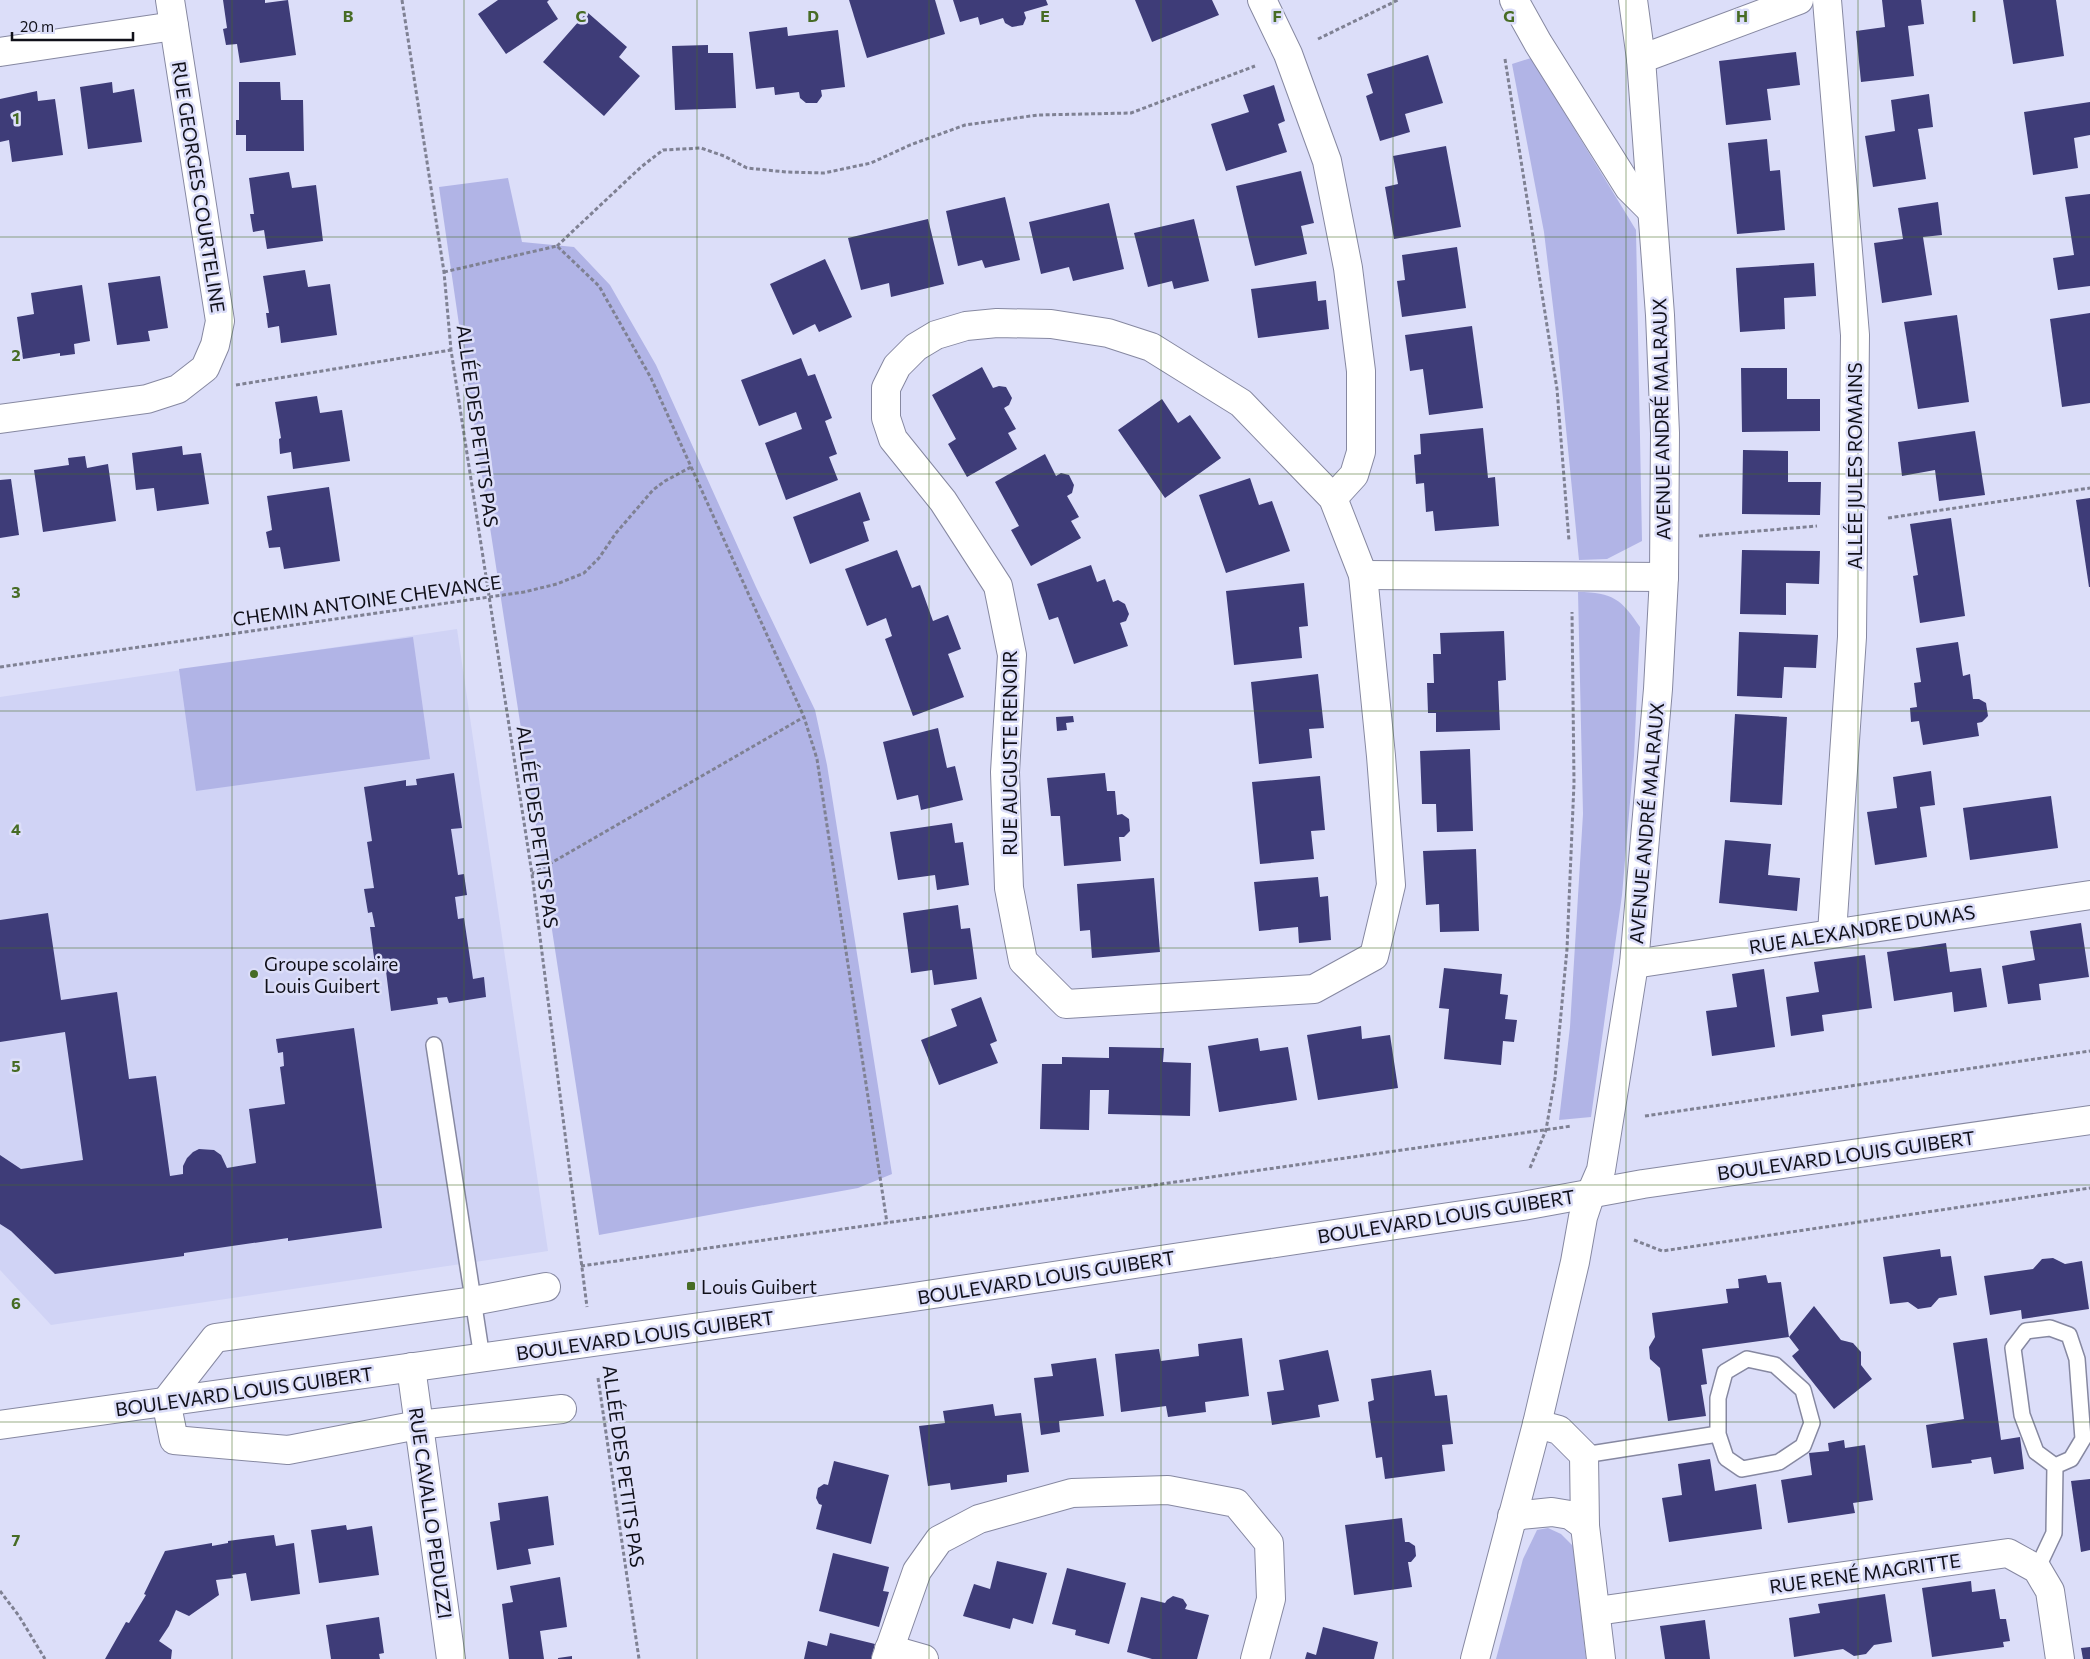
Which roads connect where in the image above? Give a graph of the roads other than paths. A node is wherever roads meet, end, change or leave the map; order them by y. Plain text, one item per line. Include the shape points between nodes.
1 (1262, 0) edge
2 (1514, 0) edge
3 (1633, 0) edge
4 (1800, 0) edge
5 (1827, 0) edge
6 (172, 13) edge
7 (0, 52) edge
8 (1641, 60) junction
9 (1652, 211) junction
10 (0, 418) edge
11 (1333, 498) junction
12 (1363, 575) junction
13 (1664, 577) junction
14 (2090, 895) edge
15 (1832, 933) junction
16 (1634, 964) junction
17 (434, 1045) dead end
18 (2090, 1120) edge
19 (1591, 1193) junction
20 (546, 1287) dead end
21 (473, 1301) junction
22 (482, 1358) junction
23 (411, 1367) junction
24 (166, 1401) junction
25 (562, 1409) dead end
26 (1537, 1424) junction
27 (0, 1425) edge
28 (418, 1425) junction
29 (1718, 1434) junction
30 (1584, 1455) junction
31 (2055, 1466) junction
32 (1512, 1516) junction
33 (1585, 1526) junction
34 (2037, 1569) junction
35 (1597, 1611) junction
36 (887, 1654) edge
37 (451, 1659) edge
38 (924, 1659) edge
39 (1255, 1659) edge
40 (1475, 1659) edge
41 (1601, 1659) edge
42 (2060, 1659) edge

1 - 11 street via 1288,54 1326,161 1348,268 1361,371 1361,452 1354,475
2 - 9 street via 1629,188
3 - 8 street, AVENUE ANDRÉ MALRAUX
4 - 8 street
5 - 15 street, ALLÉE JULES ROMAINS via 1855,335 1852,637
6 - 7 street
6 - 10 street, RUE GEORGES COURTELINE via 220,321 215,345 204,368 178,389 147,399
8 - 9 street, AVENUE ANDRÉ MALRAUX
9 - 13 street, AVENUE ANDRÉ MALRAUX via 1665,433
11 - 12 street, RUE AUGUSTE RENOIR
11 - 12 street, RUE AUGUSTE RENOIR via 1241,403 1151,347 1108,333 1050,324 966,326 936,335 916,346 897,366 886,388 886,418 893,439 944,502 998,586 1012,655 1005,772 1009,888 1023,961 1066,1004 1314,989 1374,956 1391,885
12 - 13 street
13 - 16 street, AVENUE ANDRÉ MALRAUX via 1658,689
14 - 15 street, RUE ALEXANDRE DUMAS
15 - 16 street, RUE ALEXANDRE DUMAS
16 - 19 street, AVENUE ANDRÉ MALRAUX via 1601,1170
17 - 21 lane
18 - 19 street, BOULEVARD LOUIS GUIBERT
19 - 22 street, BOULEVARD LOUIS GUIBERT via 1523,1206 919,1296
19 - 26 street, AVENUE ANDRÉ MALRAUX
20 - 21 street
21 - 22 lane
21 - 24 street via 215,1338
22 - 23 street, BOULEVARD LOUIS GUIBERT
23 - 24 street, BOULEVARD LOUIS GUIBERT
23 - 28 street, RUE CAVALLO PEDUZZI
24 - 27 street, BOULEVARD LOUIS GUIBERT
24 - 28 street via 174,1440 288,1450
25 - 28 street
26 - 30 street via 1559,1430
26 - 32 street, AVENUE ANDRÉ MALRAUX
28 - 37 street, RUE CAVALLO PEDUZZI
29 - 29 lane via 1726,1458 1742,1469 1779,1462 1803,1446 1812,1423 1803,1390 1775,1365 1747,1359 1725,1372 1718,1398
29 - 30 lane
30 - 33 street
31 - 31 lane via 2071,1459 2083,1440 2077,1359 2069,1335 2050,1328 2026,1331 2012,1348 2022,1415 2036,1452
31 - 34 lane via 2054,1533
32 - 33 street via 1552,1512 1570,1515
32 - 40 street, AVENUE ANDRÉ MALRAUX
33 - 35 street
34 - 35 street, RUE RENÉ MAGRITTE via 2008,1553
34 - 42 street via 2050,1591
35 - 41 street
36 - 38 street
36 - 39 street via 917,1570 940,1540 978,1519 1072,1493 1168,1490 1236,1503 1270,1543 1271,1599

